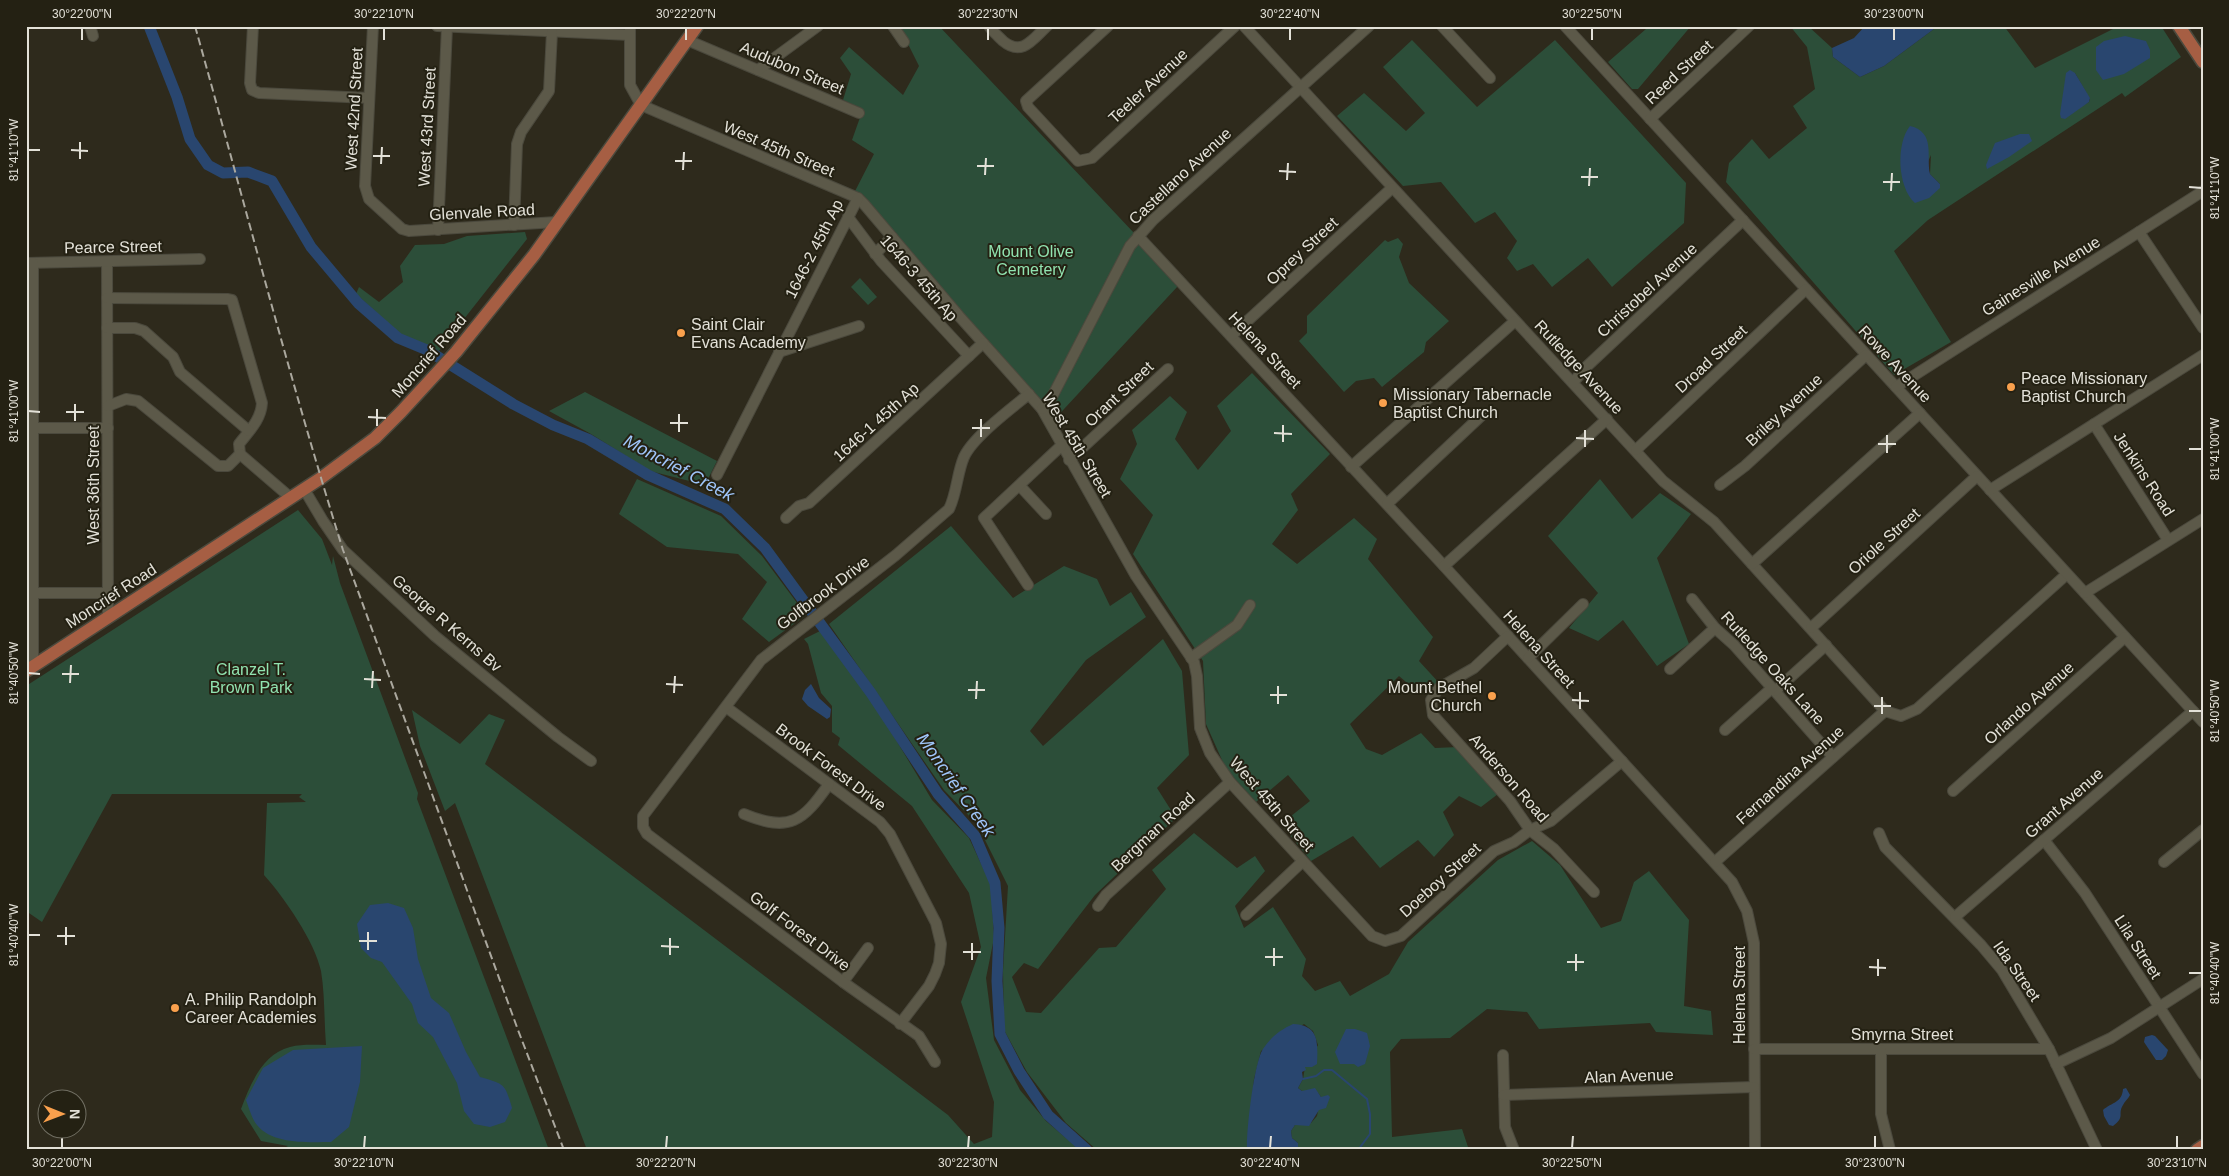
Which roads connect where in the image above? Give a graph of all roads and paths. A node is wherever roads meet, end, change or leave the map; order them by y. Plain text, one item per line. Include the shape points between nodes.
1 (253, 26) edge
2 (373, 26) edge
3 (437, 26) edge
4 (697, 26) edge
5 (818, 26) edge
6 (893, 26) edge
7 (989, 26) edge
8 (1046, 26) edge
9 (1108, 26) edge
10 (1235, 26) edge
11 (1244, 26) edge
12 (1369, 26) edge
13 (1442, 26) edge
14 (1565, 26) edge
15 (1749, 26) edge
16 (2179, 26) edge
17 (447, 27) edge
18 (630, 31) edge
19 (552, 32) junction
20 (687, 40) junction
21 (904, 42) dead end
22 (2203, 62) edge
23 (758, 70) junction
24 (1490, 78) dead end
25 (1299, 87) junction
26 (369, 98) junction
27 (641, 105) junction
28 (859, 112) dead end
29 (1650, 119) junction
30 (1392, 188) junction
31 (2203, 191) edge
32 (858, 198) junction
33 (848, 217) junction
34 (1743, 220) junction
35 (557, 222) junction
36 (514, 225) junction
37 (438, 230) junction
38 (409, 231) joint
39 (2139, 232) junction
40 (1138, 236) junction
41 (892, 237) junction
42 (875, 254) junction
43 (200, 259) dead end
44 (107, 262) junction
45 (30, 263) edge
46 (1806, 289) junction
47 (107, 298) junction
48 (1515, 320) junction
49 (859, 326) dead end
50 (108, 328) junction
51 (2203, 328) edge
52 (1232, 336) junction
53 (983, 343) junction
54 (779, 352) junction
55 (1866, 355) junction
56 (2203, 355) edge
57 (970, 356) junction
58 (1168, 369) dead end
59 (1573, 383) junction
60 (1896, 387) junction
61 (1028, 394) junction
62 (108, 406) junction
63 (1042, 409) junction
64 (1920, 413) junction
65 (1482, 414) dead end
66 (1607, 419) junction
67 (2094, 424) junction
68 (30, 428) edge
69 (108, 428) junction
70 (249, 431) junction
71 (1061, 446) junction
72 (1636, 450) junction
73 (240, 454) junction
74 (1069, 460) junction
75 (1351, 467) junction
76 (717, 476) dead end
77 (1977, 476) junction
78 (1720, 485) dead end
79 (1020, 486) junction
80 (304, 489) junction
81 (1990, 490) junction
82 (291, 498) junction
83 (1386, 504) junction
84 (1046, 514) dead end
85 (786, 518) dead end
86 (2203, 518) edge
87 (2168, 540) junction
88 (1752, 564) junction
89 (1444, 566) junction
90 (2067, 574) junction
91 (1028, 585) dead end
92 (30, 593) edge
93 (108, 593) junction
94 (2085, 593) junction
95 (1692, 599) dead end
96 (1250, 604) dead end
97 (1583, 604) dead end
98 (108, 617) junction
99 (1715, 628) junction
100 (1811, 628) junction
101 (1508, 636) junction
102 (2125, 637) junction
103 (1826, 645) junction
104 (1192, 658) junction
105 (1528, 658) junction
106 (1670, 668) dead end
107 (30, 669) edge
108 (1774, 689) junction
109 (726, 707) junction
110 (1884, 711) junction
111 (2193, 711) junction
112 (2203, 722) edge
113 (1725, 730) dead end
114 (1833, 757) junction
115 (591, 761) dead end
116 (1622, 761) junction
117 (1230, 782) junction
118 (830, 784) junction
119 (1953, 791) dead end
120 (744, 814) dead end
121 (643, 827) joint
122 (1530, 830) junction
123 (2203, 830) edge
124 (1879, 833) dead end
125 (2044, 840) junction
126 (1302, 862) junction
127 (1715, 862) junction
128 (2164, 862) dead end
129 (1594, 892) dead end
130 (1098, 906) dead end
131 (1246, 915) dead end
132 (1955, 917) junction
133 (1401, 936) joint
134 (868, 948) dead end
135 (2203, 979) edge
136 (842, 982) junction
137 (2160, 1007) junction
138 (900, 1024) junction
139 (1754, 1049) junction
140 (2049, 1049) junction
141 (1881, 1050) junction
142 (1503, 1055) dead end
143 (935, 1062) dead end
144 (2056, 1064) junction
145 (2203, 1074) edge
146 (1754, 1087) junction
147 (1504, 1095) junction
148 (2203, 1146) edge
149 (1514, 1150) edge
150 (1755, 1150) edge
151 (1890, 1150) edge
152 (2097, 1150) edge
153 (2197, 1150) edge

1 - 26 street via 252,90
2 - 26 street, West 42nd Street
3 - 17 street
4 - 20 main road, Moncrief Road
5 - 23 street
6 - 21 street
7 - 8 street via 1016,48 1026,45
9 - 10 street, Teeler Avenue via 1026,102 1078,161 1092,158
11 - 25 street, Rutledge Avenue
12 - 25 street, Castellano Avenue
13 - 24 street
14 - 29 street, Rowe Avenue
15 - 29 street, Reed Street
16 - 22 main road
17 - 19 street
17 - 37 street, West 43rd Street
18 - 19 street
18 - 27 street via 630,85
19 - 36 street via 548,91 521,132 517,144
20 - 23 street, Audubon Street
20 - 27 main road, Moncrief Road
23 - 28 street, Audubon Street
25 - 30 street, Rutledge Avenue
25 - 40 street, Castellano Avenue
26 - 38 street, West 42nd Street via 366,193 402,229
27 - 32 street, West 45th Street
27 - 35 main road, Moncrief Road
29 - 34 street, Rowe Avenue
30 - 48 street, Rutledge Avenue
30 - 52 street, Oprey Street
31 - 39 street, Gainesville Avenue
32 - 33 street, 1646-2 45th Ap
32 - 41 street, West 45th Street
33 - 42 street, 1646-3 45th Ap
33 - 54 street, 1646-2 45th Ap
34 - 46 street, Rowe Avenue
34 - 59 street, Christobel Avenue
35 - 36 street, Glenvale Road
35 - 80 main road, Moncrief Road via 456,352 375,438
36 - 37 street, Glenvale Road
37 - 38 street, Glenvale Road
39 - 51 street
39 - 60 street, Gainesville Avenue
40 - 52 street, Helena Street
40 - 63 street, Castellano Avenue via 1052,397
41 - 42 street
41 - 53 street, West 45th Street
42 - 57 street, 1646-3 45th Ap
43 - 44 street, Pearce Street
44 - 45 street, Pearce Street
44 - 47 street, West 36th Street
45 - 68 street
46 - 55 street, Rowe Avenue
46 - 72 street, Droad Street
47 - 50 street, West 36th Street
47 - 70 street via 232,300 262,403 260,415
48 - 59 street, Rutledge Avenue
48 - 75 street
49 - 54 street
50 - 62 street, West 36th Street
50 - 70 street via 144,331 173,357 180,372
52 - 75 street, Helena Street
53 - 57 street, 1646-1 45th Ap
53 - 61 street, West 45th Street
54 - 76 street, 1646-2 45th Ap
55 - 60 street, Rowe Avenue
55 - 78 street, Briley Avenue
56 - 67 street
57 - 85 street, 1646-1 45th Ap via 809,503 799,506
58 - 74 street, Orant Street
59 - 66 street, Rutledge Avenue
60 - 64 street, Rowe Avenue
61 - 63 street, West 45th Street
61 - 109 street, Golfbrook Drive via 968,450 949,509 896,555 761,660
62 - 69 street, West 36th Street
62 - 73 street via 126,399 138,401 218,466 228,466
63 - 71 street, West 45th Street
64 - 77 street, Rowe Avenue
64 - 88 street
65 - 83 street
66 - 72 street, Rutledge Avenue
66 - 89 street
67 - 81 street
67 - 87 street, Jenkins Road
68 - 69 street
68 - 92 street
69 - 93 street, West 36th Street
70 - 73 street via 238,444
71 - 74 street, West 45th Street
71 - 79 street
72 - 88 street, Rutledge Avenue via 1663,481 1706,515
73 - 82 street
74 - 104 street, West 45th Street via 1136,576
75 - 83 street, Helena Street
77 - 81 street, Rowe Avenue
77 - 100 street, Oriole Street
79 - 84 street
79 - 91 street via 984,518
80 - 82 main road, Moncrief Road
80 - 115 street, George R Kerns Bv via 350,556 435,636
81 - 90 street, Rowe Avenue
82 - 98 main road, Moncrief Road
83 - 89 street, Helena Street
86 - 87 street
87 - 94 street
88 - 100 street, Rutledge Avenue
89 - 101 street, Helena Street
90 - 94 street, Rowe Avenue
90 - 110 street via 1918,709 1901,716
92 - 93 street
92 - 107 street
93 - 98 street, West 36th Street
94 - 102 street, Rowe Avenue
95 - 99 street, Rutledge Oaks Lane
96 - 104 street via 1237,626
97 - 105 street
98 - 107 main road, Moncrief Road
99 - 106 street
99 - 108 street, Rutledge Oaks Lane
100 - 103 street, Rutledge Avenue
101 - 105 street, Helena Street
101 - 122 street, Anderson Road via 1474,668 1439,688 1431,700 1433,714 1510,801
102 - 111 street, Rowe Avenue
102 - 119 street, Orlando Avenue
103 - 108 street
103 - 110 street, Rutledge Avenue
104 - 117 street, West 45th Street via 1196,669 1200,728 1210,753
105 - 116 street, Helena Street
108 - 113 street
108 - 114 street, Rutledge Oaks Lane
109 - 118 street, Brook Forest Drive
109 - 121 street, Golfbrook Drive via 643,816
110 - 114 street, Fernandina Avenue
111 - 112 street, Rowe Avenue
111 - 125 street, Grant Avenue
114 - 127 street, Fernandina Avenue
116 - 122 street, Doeboy Street via 1552,821
116 - 127 street, Helena Street
117 - 126 street, West 45th Street
117 - 130 street, Bergman Road via 1106,895
118 - 120 street via 808,811 788,822 765,823
118 - 138 street, Brook Forest Drive via 880,822 890,834 939,933 941,952 935,974
121 - 136 street, Golf Forest Drive via 647,834
122 - 129 street, Anderson Road via 1554,849
122 - 133 street, Doeboy Street via 1514,842 1494,850
123 - 128 street
124 - 132 street, Ida Street via 1885,847
125 - 132 street, Grant Avenue
125 - 137 street, Lila Street via 2084,893
126 - 131 street
126 - 133 street, West 45th Street via 1372,936 1385,941
127 - 139 street, Helena Street via 1741,897 1752,929
132 - 140 street, Ida Street via 2002,970
134 - 136 street
135 - 137 street
136 - 138 street, Golf Forest Drive
137 - 144 street via 2111,1038
137 - 145 street, Lila Street
138 - 143 street, Golf Forest Drive via 919,1036
139 - 141 street, Smyrna Street
139 - 146 street, Helena Street
140 - 141 street, Smyrna Street
140 - 144 street, Ida Street
141 - 151 street via 1881,1114
142 - 147 street
144 - 152 street, Ida Street
146 - 147 street, Alan Avenue
146 - 150 street, Helena Street
147 - 149 street via 1505,1127
148 - 153 main road

